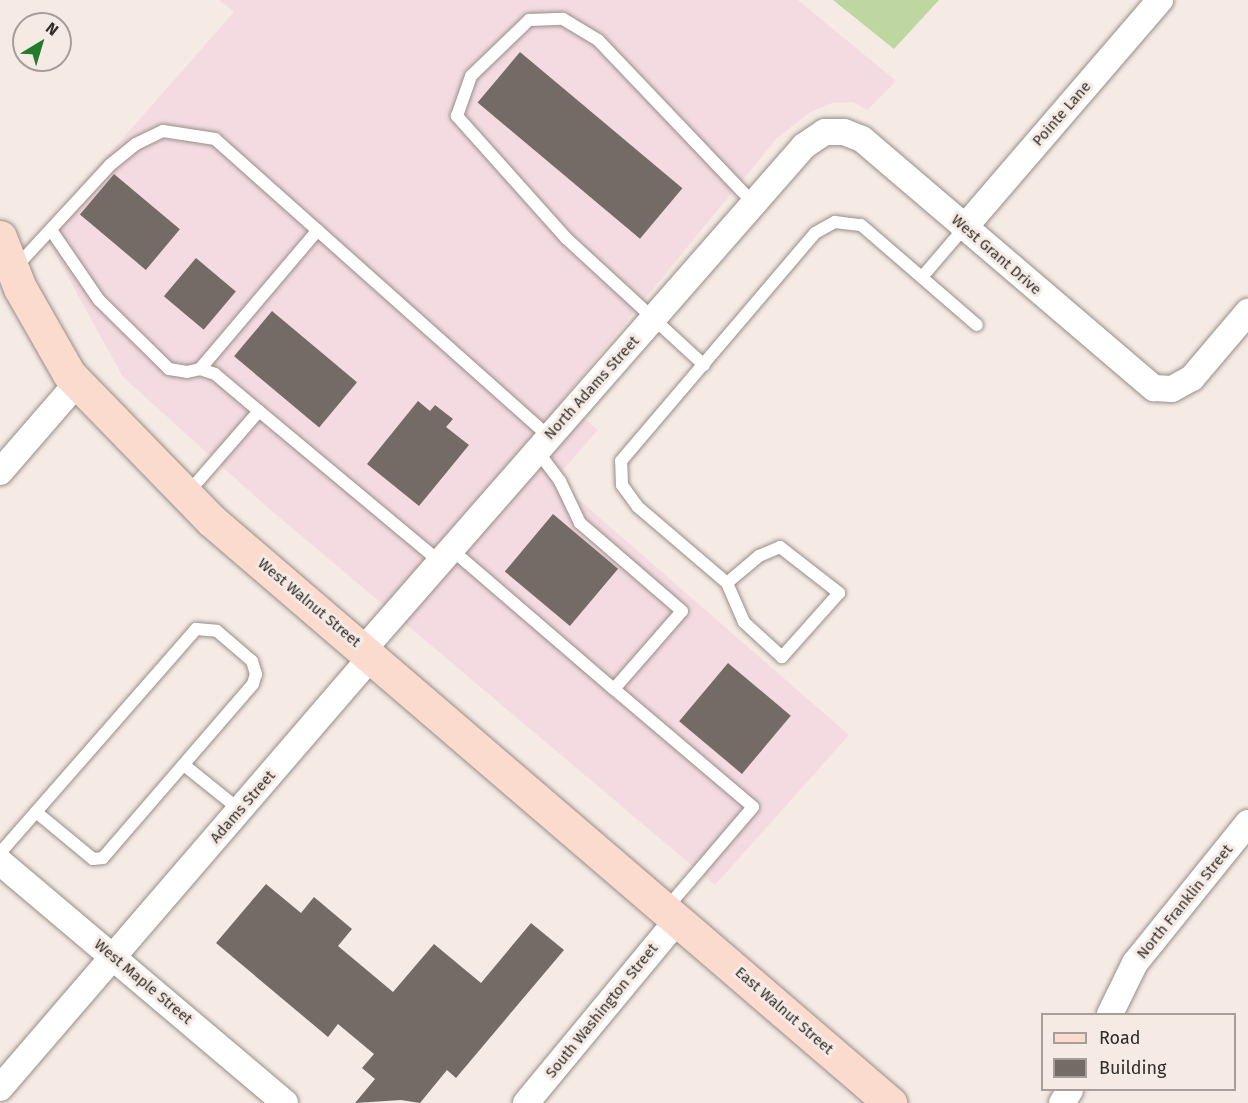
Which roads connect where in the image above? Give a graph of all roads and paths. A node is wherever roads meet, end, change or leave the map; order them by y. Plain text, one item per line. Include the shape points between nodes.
1 (1160, 0) edge
2 (825, 132) joint
3 (754, 204) junction
4 (964, 228) junction
5 (51, 230) junction
6 (318, 230) junction
7 (0, 237) edge
8 (13, 271) junction
9 (922, 277) junction
10 (1248, 312) edge
11 (652, 321) junction
12 (977, 325) dead end
13 (704, 365) junction
14 (200, 369) junction
15 (77, 383) junction
16 (259, 411) junction
17 (543, 444) junction
18 (0, 472) edge
19 (186, 496) junction
20 (446, 555) junction
21 (728, 583) junction
22 (368, 652) junction
23 (614, 689) junction
24 (184, 765) junction
25 (240, 810) junction
26 (36, 812) junction
27 (1248, 823) edge
28 (0, 853) edge
29 (0, 862) edge
30 (672, 914) junction
31 (114, 958) junction
32 (1110, 1013) edge
33 (0, 1088) edge
34 (285, 1103) edge
35 (526, 1103) edge
36 (890, 1103) edge

1 - 4 street, Pointe Lane
2 - 3 street, North Adams Street via 804,146
2 - 4 street, West Grant Drive via 844,132 862,139
3 - 11 street, North Adams Street
3 - 11 lane via 598,40 563,19 529,20 471,76 457,116 566,238
4 - 9 lane
4 - 10 street, West Grant Drive via 1142,382 1172,389 1192,378
5 - 6 lane via 110,165 136,144 163,131 215,139
5 - 8 lane
5 - 14 lane via 99,300 169,369
6 - 14 lane
6 - 17 lane
7 - 8 main road, West Walnut Street
8 - 15 main road, West Walnut Street via 45,337
9 - 12 lane
9 - 13 lane via 861,225 836,222 814,233
11 - 13 lane
11 - 17 street, North Adams Street
13 - 21 lane via 621,461 622,485 638,507
14 - 16 lane via 215,374
15 - 18 street
15 - 19 main road, West Walnut Street
16 - 19 lane
16 - 20 lane
17 - 20 street, North Adams Street
17 - 23 lane via 580,523 682,611
19 - 22 main road, West Walnut Street
20 - 22 street, North Adams Street
20 - 23 lane
21 - 21 lane via 744,622 782,657 839,593 780,547 759,556
22 - 25 street, Adams Street
22 - 30 main road, West Walnut Street
23 - 30 lane via 753,807
24 - 25 lane
24 - 26 lane via 103,858 93,859
24 - 26 lane via 253,684 256,674 252,661 217,631 205,627 186,638
25 - 31 street, Adams Street
26 - 28 lane
27 - 32 street, North Franklin Street via 1135,963
29 - 31 street, West Maple Street
30 - 35 street, South Washington Street
30 - 36 main road, East Walnut Street
31 - 33 street, Adams Street
31 - 34 street, West Maple Street

